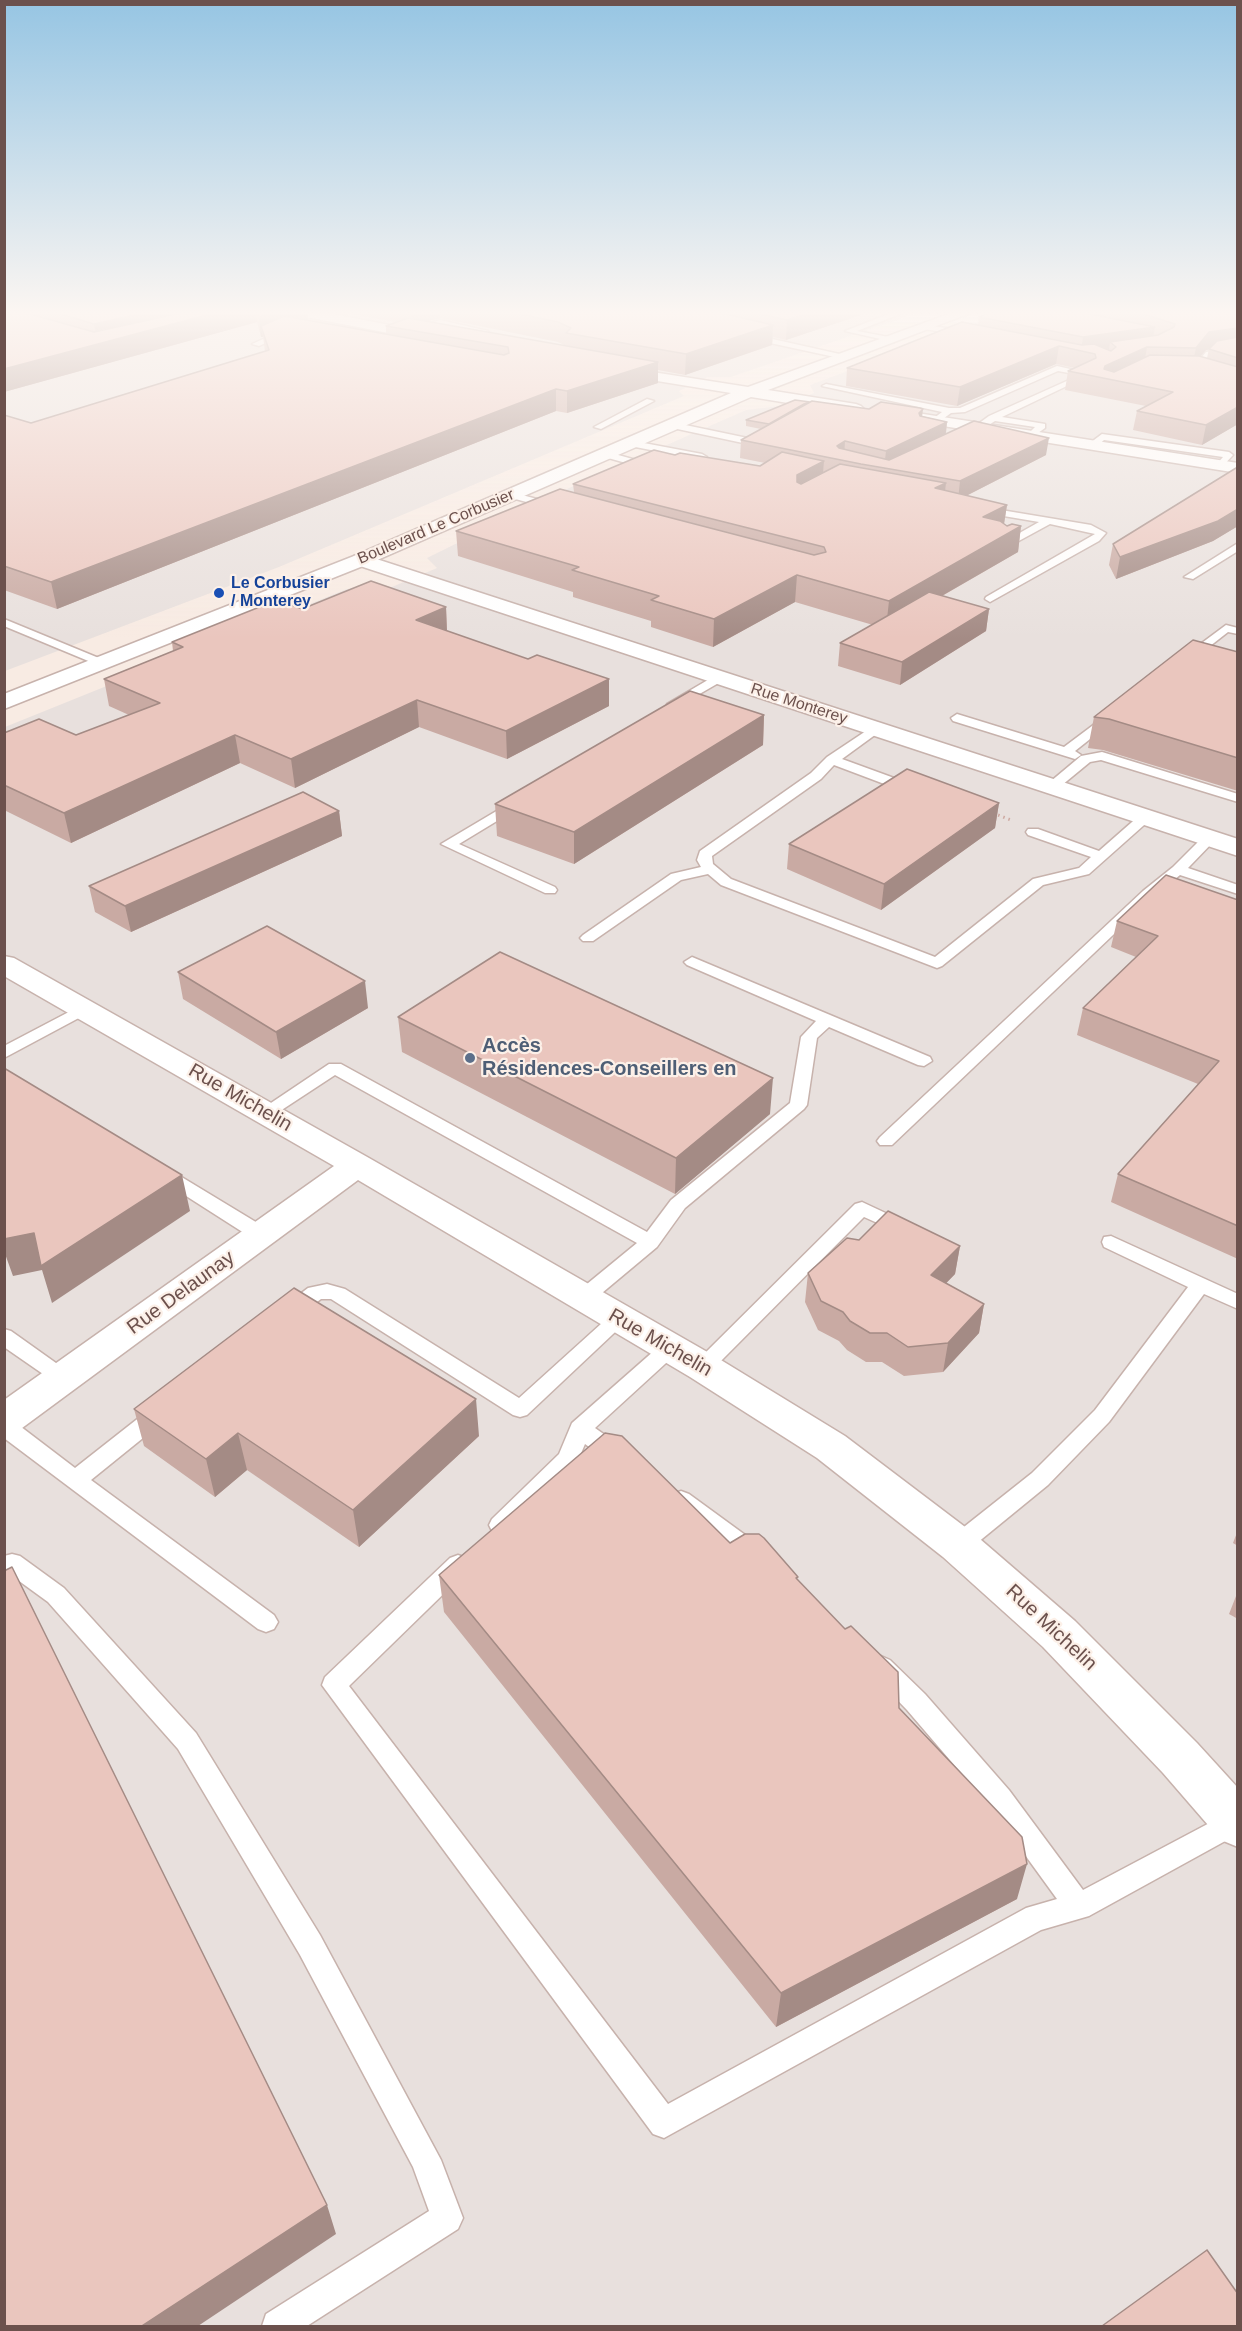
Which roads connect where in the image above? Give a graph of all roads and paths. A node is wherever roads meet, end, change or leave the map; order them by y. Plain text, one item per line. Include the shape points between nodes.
1 (610, 421) edge
2 (681, 421) edge
3 (932, 421) edge
4 (936, 421) edge
5 (992, 421) edge
6 (940, 422) junction
7 (987, 423) junction
8 (671, 425) junction
9 (598, 427) dead end
10 (767, 437) edge
11 (961, 438) edge
12 (628, 443) junction
13 (757, 443) junction
14 (745, 449) edge
15 (604, 454) junction
16 (709, 459) edge
17 (1231, 460) edge
18 (657, 468) edge
19 (511, 495) junction
20 (970, 507) edge
21 (567, 510) edge
22 (1048, 521) junction
23 (1004, 546) edge
24 (1238, 546) edge
25 (360, 560) junction
26 (1189, 578) dead end
27 (990, 599) dead end
28 (4, 622) edge
29 (1238, 631) edge
30 (102, 663) junction
31 (1181, 663) edge
32 (718, 678) junction
33 (4, 702) edge
34 (666, 707) edge
35 (1118, 712) edge
36 (957, 718) dead end
37 (875, 729) junction
38 (1066, 752) junction
39 (1086, 759) junction
40 (832, 760) junction
41 (900, 784) edge
42 (1051, 787) junction
43 (528, 797) edge
44 (1238, 798) edge
45 (989, 812) edge
46 (1144, 818) junction
47 (1027, 828) joint
48 (1209, 839) junction
49 (1237, 847) edge
50 (1101, 856) junction
51 (711, 869) junction
52 (1178, 870) junction
53 (550, 890) dead end
54 (1238, 890) edge
55 (588, 938) dead end
56 (692, 962) dead end
57 (4, 964) edge
58 (84, 1009) junction
59 (827, 1020) junction
60 (4, 1053) edge
61 (924, 1061) dead end
62 (265, 1113) junction
63 (886, 1141) dead end
64 (146, 1162) edge
65 (357, 1165) junction
66 (915, 1234) edge
67 (262, 1235) junction
68 (650, 1242) junction
69 (1111, 1242) dead end
70 (1201, 1284) junction
71 (583, 1298) junction
72 (1238, 1302) edge
73 (619, 1319) junction
74 (272, 1326) edge
75 (4, 1336) edge
76 (670, 1348) junction
77 (703, 1367) junction
78 (63, 1378) junction
79 (169, 1406) edge
80 (4, 1421) edge
81 (4, 1426) edge
82 (580, 1429) junction
83 (636, 1468) edge
84 (75, 1480) junction
85 (664, 1487) edge
86 (958, 1545) junction
87 (7, 1563) edge
88 (771, 1567) edge
89 (266, 1622) dead end
90 (864, 1650) edge
91 (1236, 1823) edge
92 (1079, 1907) junction
93 (278, 2326) edge

1 - 9 lane
2 - 8 street, Boulevard Le Corbusier
3 - 6 street
4 - 6 lane
5 - 7 lane
6 - 7 street
7 - 11 lane
7 - 17 street via 1093,445
8 - 12 street, Boulevard Le Corbusier
8 - 13 lane
10 - 13 lane
12 - 15 street, Boulevard Le Corbusier
12 - 16 lane
13 - 14 lane
15 - 18 lane
15 - 19 street, Boulevard Le Corbusier
19 - 21 lane
19 - 25 street, Boulevard Le Corbusier
20 - 22 lane
22 - 23 lane
22 - 27 lane via 1101,533
24 - 26 lane
25 - 30 street, Boulevard Le Corbusier
25 - 32 street, Rue Monterey
28 - 30 lane
29 - 31 lane via 1226,628
30 - 33 street, Boulevard Le Corbusier
32 - 34 lane
32 - 37 street, Rue Monterey
35 - 38 lane
36 - 38 lane
37 - 40 lane
37 - 42 street, Rue Monterey
38 - 39 lane
39 - 42 lane
39 - 44 lane via 1102,756
40 - 41 lane
40 - 51 lane via 816,776 705,854 704,860
42 - 46 street, Rue Monterey
43 - 53 lane via 448,844
45 - 47 path
46 - 48 street, Rue Monterey
46 - 50 lane
47 - 50 lane
48 - 49 street, Rue Monterey
48 - 52 lane
50 - 51 lane via 1084,871 1038,882 936,963 726,882
51 - 55 lane via 676,877
52 - 54 lane
52 - 63 lane
56 - 59 lane
57 - 58 street, Rue Michelin
58 - 60 lane
58 - 62 street, Rue Michelin
59 - 61 lane
59 - 68 lane via 809,1037 798,1105 678,1204
62 - 65 street, Rue Michelin
62 - 68 lane via 335,1068
64 - 67 lane
65 - 67 street, Rue Delaunay
65 - 71 street, Rue Michelin
66 - 77 lane via 861,1208
67 - 78 street, Rue Delaunay
68 - 71 lane
69 - 70 lane
70 - 72 lane
70 - 86 lane via 1102,1416 1040,1479
71 - 73 street, Rue Michelin
73 - 74 lane via 520,1409 332,1292 315,1293
73 - 76 street, Rue Michelin
75 - 78 lane
76 - 77 street, Rue Michelin
76 - 82 lane
77 - 86 street, Rue Michelin via 831,1447
78 - 80 street, Rue Delaunay
79 - 84 lane
81 - 84 lane
82 - 83 lane
82 - 92 lane via 568,1459 334,1685 664,2123 1036,1918
84 - 89 lane
85 - 88 lane
86 - 91 street, Rue Michelin via 1082,1656
87 - 93 lane via 56,1595 187,1741 310,1945 426,2160 447,2218
90 - 92 lane via 916,1702 1000,1799
91 - 92 lane

